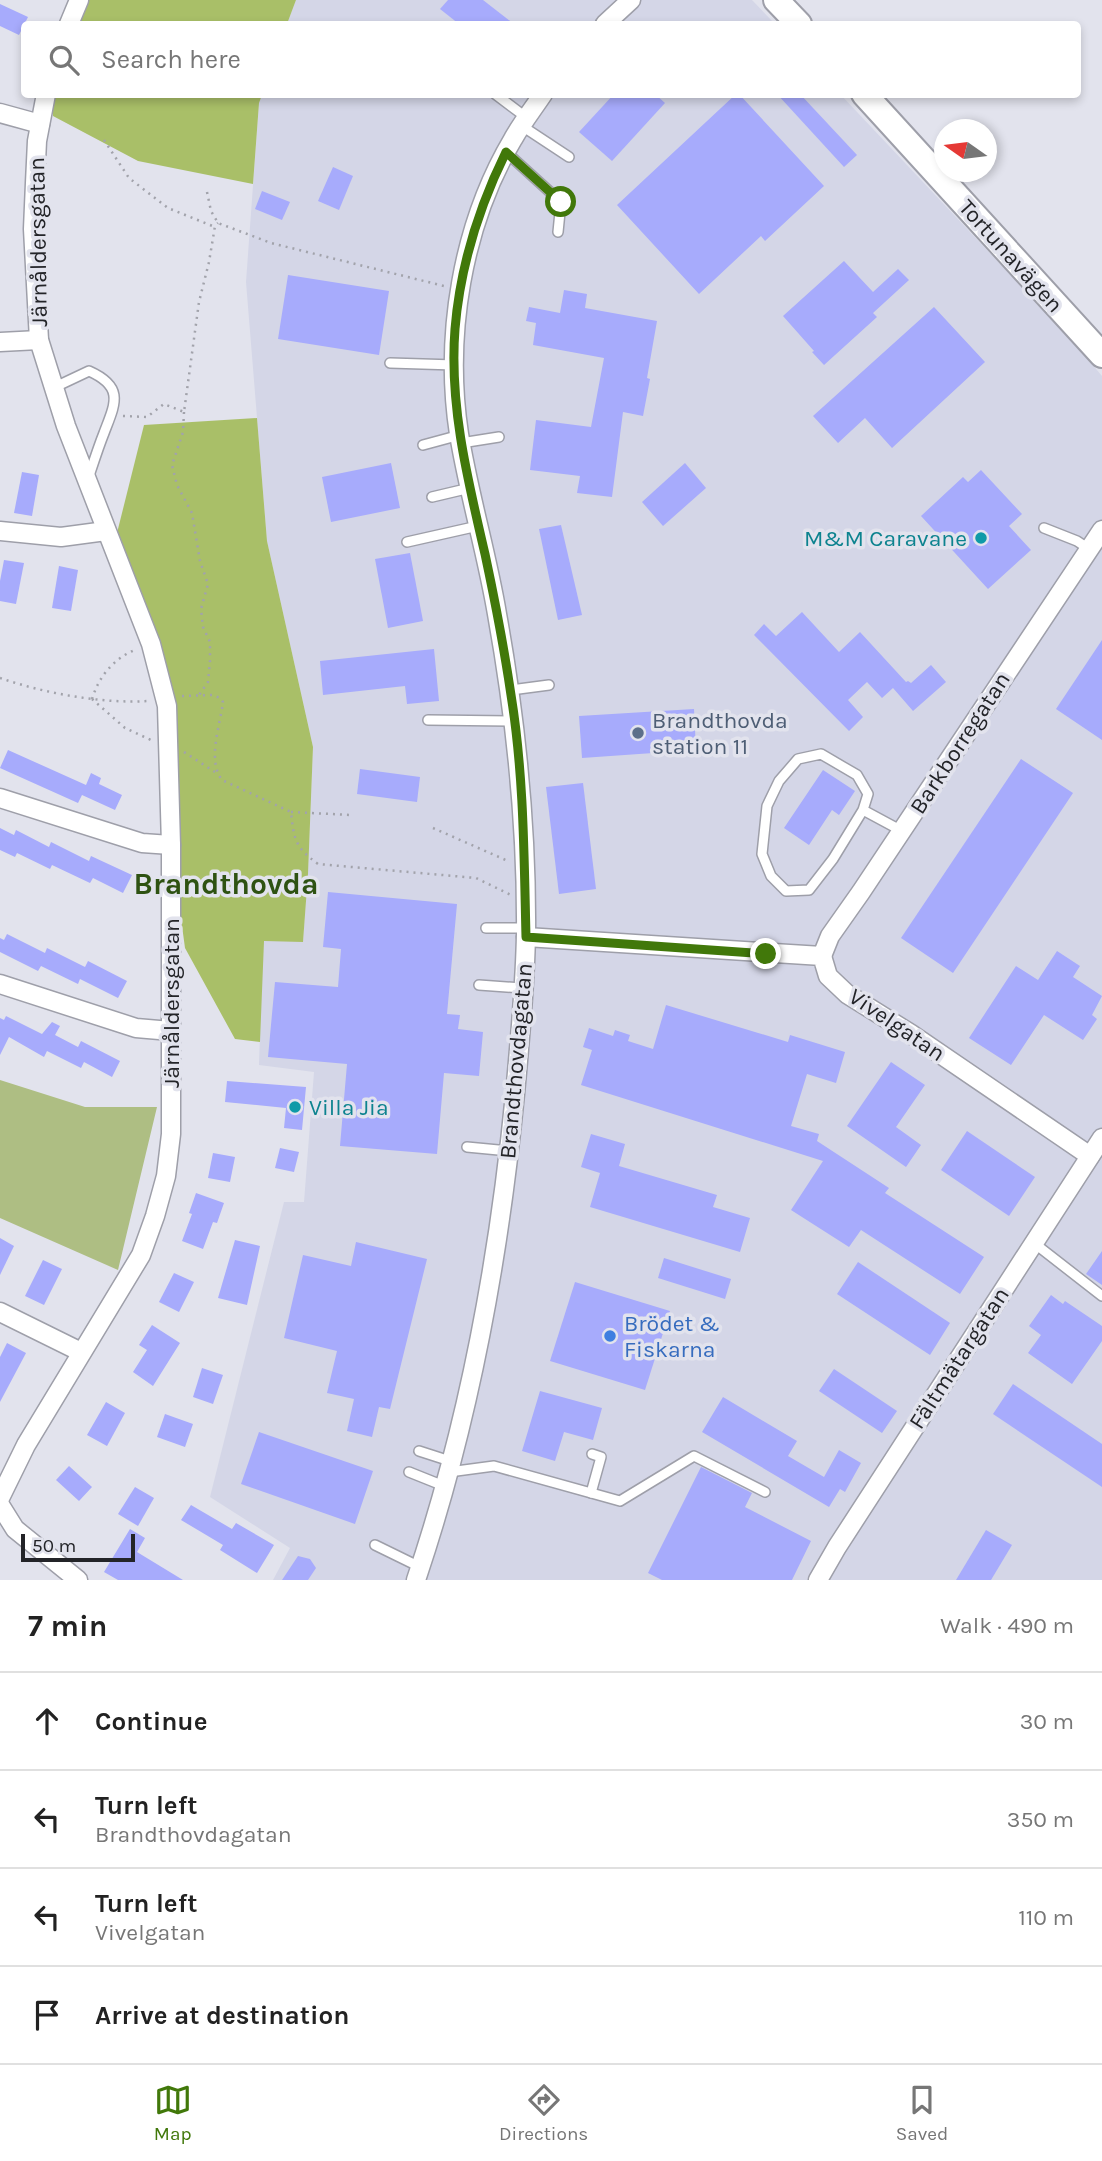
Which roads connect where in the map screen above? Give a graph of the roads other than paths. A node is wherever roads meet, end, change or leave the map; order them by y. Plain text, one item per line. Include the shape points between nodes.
1 (79, 0) edge
2 (776, 0) edge
3 (621, 3) edge
4 (70, 21) edge
5 (607, 21) edge
6 (796, 21) edge
7 (45, 98) edge
8 (499, 98) edge
9 (540, 98) edge
10 (868, 98) edge
11 (0, 113) edge
12 (525, 122) junction
13 (40, 124) junction
14 (506, 152) junction
15 (569, 157) dead end
16 (558, 232) dead end
17 (39, 340) junction
18 (0, 342) edge
19 (1102, 355) edge
20 (390, 363) dead end
21 (455, 365) junction
22 (53, 388) junction
23 (499, 437) dead end
24 (460, 439) junction
25 (422, 445) dead end
26 (88, 480) junction
27 (470, 488) junction
28 (432, 497) dead end
29 (478, 526) junction
30 (1044, 528) dead end
31 (1102, 530) edge
32 (0, 531) edge
33 (106, 531) junction
34 (407, 542) dead end
35 (1089, 549) junction
36 (549, 685) dead end
37 (511, 690) junction
38 (428, 720) dead end
39 (514, 721) junction
40 (0, 798) edge
41 (863, 810) junction
42 (902, 831) junction
43 (171, 845) junction
44 (486, 928) dead end
45 (526, 933) junction
46 (822, 956) junction
47 (0, 984) edge
48 (479, 985) dead end
49 (522, 988) junction
50 (171, 1031) junction
51 (1102, 1138) edge
52 (467, 1147) dead end
53 (509, 1151) junction
54 (1090, 1156) junction
55 (1034, 1242) junction
56 (1102, 1296) edge
57 (0, 1312) edge
58 (81, 1352) junction
59 (419, 1451) dead end
60 (592, 1454) dead end
61 (409, 1472) dead end
62 (447, 1473) junction
63 (765, 1492) dead end
64 (591, 1493) junction
65 (0, 1498) edge
66 (0, 1506) edge
67 (375, 1545) dead end
68 (418, 1573) edge
69 (78, 1580) edge
70 (818, 1580) edge

1 - 4 street
2 - 6 street
3 - 5 street
7 - 13 street, Järnåldersgatan
8 - 12 lane
9 - 12 street, Brandthovdagatan
10 - 19 street, Tortunavägen
11 - 13 street
12 - 14 street, Brandthovdagatan
12 - 15 lane
13 - 17 street, Järnåldersgatan via 33,229
14 - 16 lane via 561,202
14 - 21 street, Brandthovdagatan via 475,226 455,330
17 - 18 street
17 - 22 street, Järnåldersgatan
20 - 21 lane
21 - 24 street, Brandthovdagatan
22 - 26 street, Järnåldersgatan
22 - 26 lane via 89,371 114,391 113,416
23 - 24 lane
24 - 25 lane
24 - 27 street, Brandthovdagatan
26 - 33 street, Järnåldersgatan
27 - 28 lane
27 - 29 street, Brandthovdagatan
29 - 34 lane
29 - 37 street, Brandthovdagatan
30 - 35 lane
31 - 35 street, Barkborregatan
32 - 33 street via 61,537
33 - 43 street, Järnåldersgatan via 151,644 167,706
35 - 42 street, Barkborregatan
36 - 37 lane
37 - 39 street, Brandthovdagatan
38 - 39 lane
39 - 45 street, Brandthovdagatan via 522,786
40 - 43 street via 142,843
41 - 41 lane via 809,890 786,891 771,876 762,854 767,806 779,781 798,759 821,754 857,775 868,793
41 - 42 lane
42 - 46 street, Barkborregatan via 830,936
43 - 50 street, Järnåldersgatan
44 - 45 lane
45 - 46 street
45 - 49 street, Brandthovdagatan
46 - 54 street, Vivelgatan via 828,976 847,994
47 - 50 street via 136,1028
48 - 49 lane
49 - 53 street, Brandthovdagatan
50 - 58 street, Järnåldersgatan via 171,1139 155,1216 141,1255
51 - 54 street, Fältmätargatan
52 - 53 lane
53 - 62 street, Brandthovdagatan via 481,1335
54 - 55 street, Fältmätargatan
55 - 56 lane
55 - 70 street, Fältmätargatan
57 - 58 street
58 - 65 street, Järnåldersgatan
59 - 62 lane
60 - 64 lane via 601,1457
61 - 62 lane
62 - 64 lane via 494,1465
62 - 68 street, Brandthovdagatan
63 - 64 lane via 694,1456 620,1501
66 - 69 street via 15,1528
67 - 68 lane

